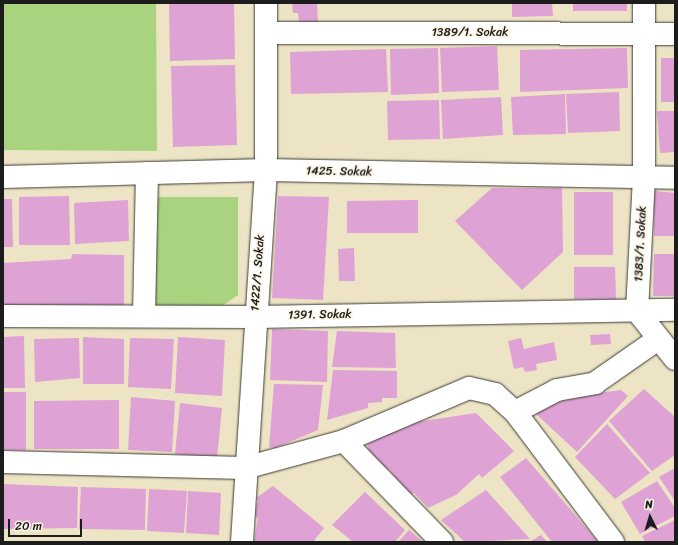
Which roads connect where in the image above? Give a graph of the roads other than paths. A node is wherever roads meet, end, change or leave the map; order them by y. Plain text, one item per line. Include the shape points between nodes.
1 (266, 3) edge
2 (644, 3) edge
3 (266, 33) junction
4 (644, 34) junction
5 (675, 34) edge
6 (266, 170) junction
7 (147, 173) junction
8 (3, 177) edge
9 (644, 178) junction
10 (675, 178) edge
11 (675, 310) edge
12 (637, 311) junction
13 (3, 316) edge
14 (144, 316) junction
15 (255, 317) junction
16 (658, 339) junction
17 (675, 359) edge
18 (515, 412) junction
19 (344, 441) junction
20 (3, 462) edge
21 (245, 468) junction
22 (242, 542) edge
23 (442, 542) edge
24 (613, 542) edge

1 - 3 street, 1422/1. Sokak
2 - 4 street, 1383/1. Sokak
3 - 4 street, 1389/1. Sokak
3 - 6 street, 1422/1. Sokak
4 - 5 street, 1389/1. Sokak
4 - 9 street, 1383/1. Sokak
6 - 7 street, 1425. Sokak
6 - 9 street, 1425. Sokak
6 - 15 street, 1422/1. Sokak
7 - 8 street, 1425. Sokak
7 - 14 street
9 - 10 street, 1425. Sokak
9 - 12 street, 1383/1. Sokak
11 - 12 street, 1391. Sokak
12 - 15 street, 1391. Sokak
12 - 16 street
13 - 14 street, 1391. Sokak
14 - 15 street, 1391. Sokak
15 - 21 street, 1422/1. Sokak
16 - 17 street
16 - 18 street via 594,383 557,390
18 - 19 street via 495,394 469,388
18 - 24 street
19 - 21 street
19 - 23 street
20 - 21 street
21 - 22 street, 1422/1. Sokak

